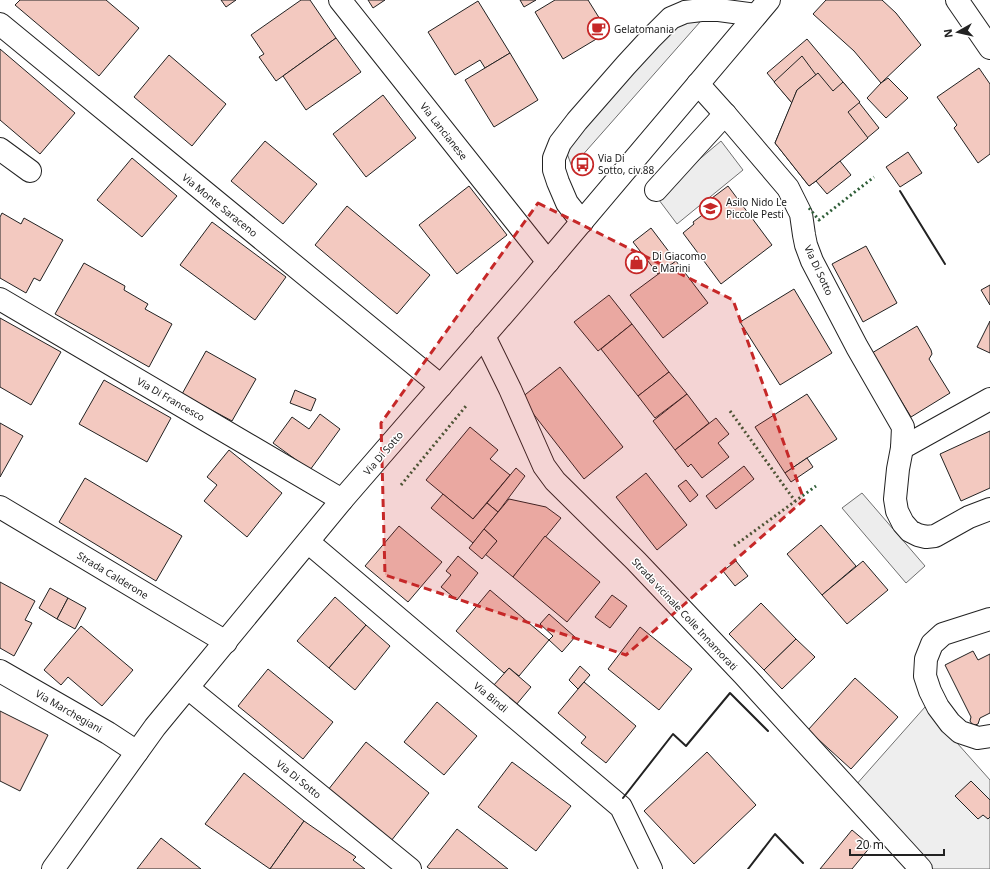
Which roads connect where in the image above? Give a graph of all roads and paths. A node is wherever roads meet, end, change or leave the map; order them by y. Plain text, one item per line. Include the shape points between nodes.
1 (340, 0) edge
2 (957, 0) edge
3 (757, 5) edge
4 (0, 24) edge
5 (990, 48) edge
6 (698, 84) junction
7 (725, 114) junction
8 (0, 149) edge
9 (30, 171) dead end
10 (656, 190) dead end
11 (582, 222) junction
12 (548, 262) junction
13 (0, 299) edge
14 (484, 336) junction
15 (441, 386) junction
16 (990, 399) edge
17 (903, 437) junction
18 (342, 500) junction
19 (0, 508) edge
20 (990, 508) edge
21 (308, 542) junction
22 (990, 619) edge
23 (226, 642) junction
24 (0, 671) edge
25 (188, 688) junction
26 (990, 736) edge
27 (137, 752) junction
28 (53, 869) edge
29 (410, 869) edge
30 (651, 869) edge
31 (921, 869) edge

1 - 12 street, Via Lancianese
2 - 5 street
3 - 6 street, Via Di Sotto
3 - 11 street, Via Di Sotto via 685,12 671,18 577,121 560,143 554,158 554,170 567,203
4 - 15 street, Via Monte Saraceno
6 - 7 street, Via Di Sotto
6 - 11 street, Via Di Sotto
7 - 10 street
7 - 17 street, Via Di Sotto via 788,188 801,214 806,245 812,261
8 - 9 street
11 - 12 street, Via Di Sotto
12 - 14 street, Via Di Sotto
13 - 18 street, Via Di Francesco
14 - 15 street, Via Di Sotto
14 - 31 street, Strada vicinale Colle Innamorati via 544,466 556,481 709,638
15 - 18 street, Via Di Sotto
16 - 17 street
17 - 20 street via 895,498 897,512 910,531 926,537 936,536
18 - 21 street, Via Di Sotto
19 - 23 street, Strada Calderone
21 - 23 street, Via Di Sotto
21 - 30 street, Via Bindi via 621,807
22 - 26 street via 942,634 932,644 926,659 925,676 930,691 950,723 960,732 978,738
23 - 25 street, Via Di Sotto
24 - 27 street, Via Marchegiani
25 - 27 street, Via Di Sotto
25 - 29 street, Via Di Sotto
27 - 28 street, Via Di Sotto

